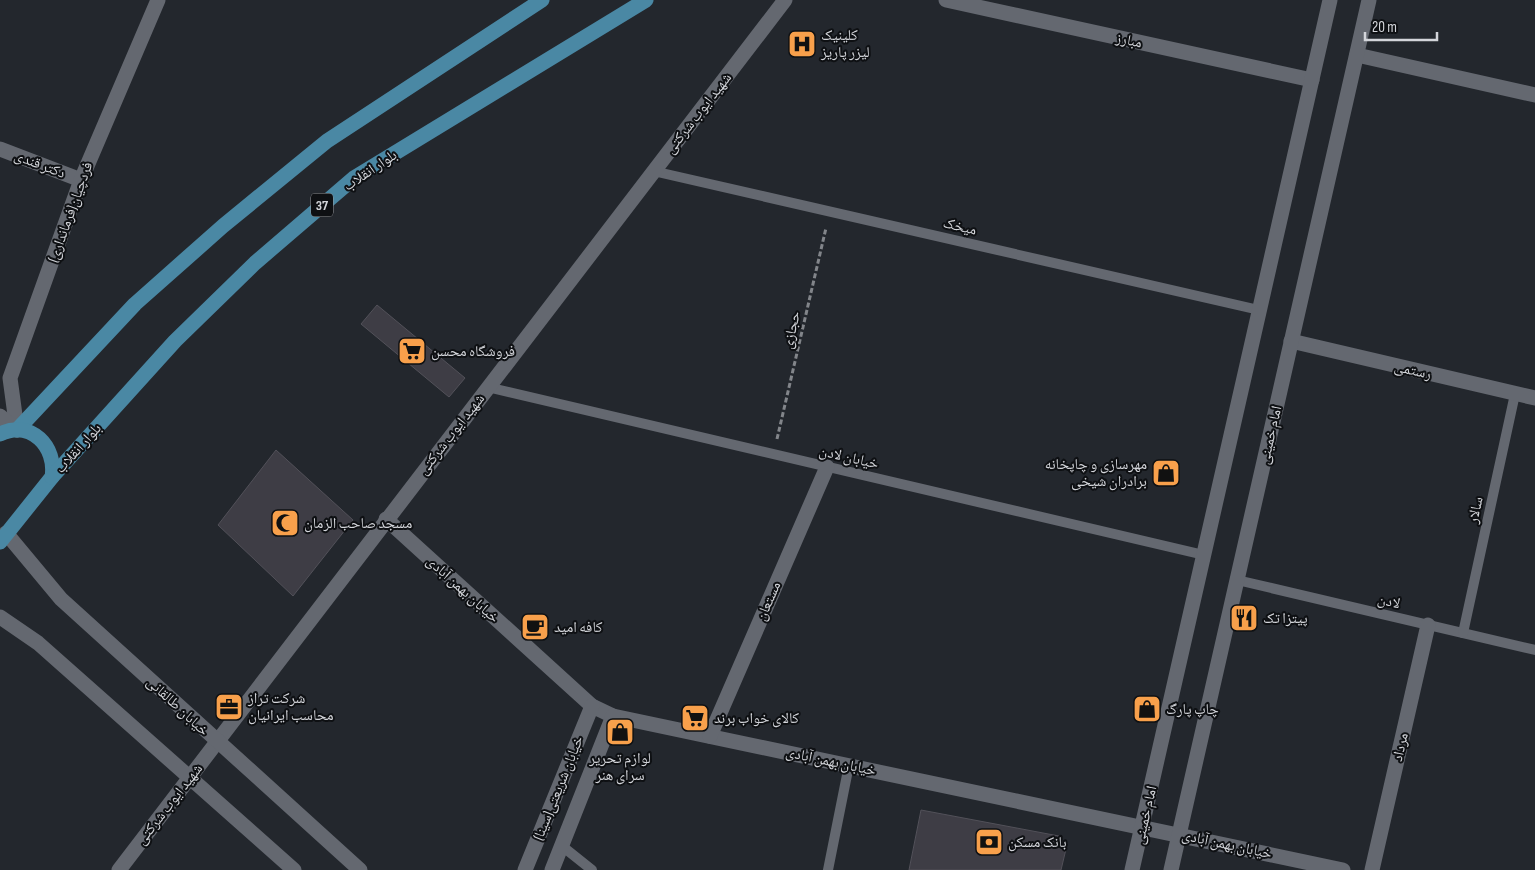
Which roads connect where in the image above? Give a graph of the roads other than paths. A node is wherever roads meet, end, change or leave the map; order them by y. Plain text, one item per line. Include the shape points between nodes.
1 (158, 0) edge
2 (542, 0) edge
3 (646, 0) edge
4 (785, 0) edge
5 (946, 0) edge
6 (1330, 0) edge
7 (1369, 0) edge
8 (1357, 55) junction
9 (1312, 80) junction
10 (1535, 95) edge
11 (0, 148) edge
12 (653, 171) junction
13 (81, 180) junction
14 (1259, 310) junction
15 (1291, 341) junction
16 (487, 387) junction
17 (1515, 394) junction
18 (1535, 398) edge
19 (0, 416) edge
20 (17, 430) junction
21 (0, 434) edge
22 (827, 467) junction
23 (52, 477) junction
24 (386, 519) junction
25 (3, 538) edge
26 (1204, 555) junction
27 (1237, 580) junction
28 (0, 617) edge
29 (1428, 625) junction
30 (1463, 633) junction
31 (1535, 650) edge
32 (592, 706) junction
33 (613, 716) junction
34 (710, 736) junction
35 (218, 742) junction
36 (849, 765) junction
37 (190, 776) junction
38 (1142, 827) junction
39 (1179, 834) junction
40 (562, 846) junction
41 (119, 870) edge
42 (294, 870) edge
43 (360, 870) edge
44 (525, 870) edge
45 (552, 870) edge
46 (592, 870) edge
47 (828, 870) edge
48 (1132, 870) edge
49 (1171, 870) edge
50 (1343, 870) edge
51 (1372, 870) edge

1 - 13 street, فردچیان(فرمانداری)
2 - 20 main road via 327,141 222,226 135,304
3 - 23 main road, بلوار انقلاب / 37 via 354,178 255,263 175,341
4 - 12 street, شهید ایوب شرکتی
5 - 9 street, مبارز
6 - 9 street, امام خمینی
7 - 8 street, امام خمینی
8 - 10 street
8 - 15 street, امام خمینی
9 - 14 street, امام خمینی
11 - 13 street, دکتر قندی
12 - 14 lane, میخک
12 - 16 street, شهید ایوب شرکتی
13 - 20 street, فردچیان(فرمانداری) via 10,378
14 - 26 street, امام خمینی
15 - 17 street, رستمی
15 - 27 street, امام خمینی
16 - 22 lane, خیابان لادن
16 - 24 street, شهید ایوب شرکتی
17 - 18 street, رستمی
17 - 30 lane, سالار
19 - 20 street
20 - 21 main road
20 - 23 main road via 38,436 46,445 54,466
22 - 26 lane, خیابان لادن
22 - 34 street, مستعان
23 - 25 main road, 37
24 - 32 street, خیابان بهمن آبادی
24 - 35 street, شهید ایوب شرکتی
25 - 35 street, خیابان طالقانی via 61,599
26 - 38 street, امام خمینی
27 - 29 lane, لادن
27 - 39 street, امام خمینی
28 - 37 street via 38,643
29 - 30 lane, لادن
29 - 51 street, مرداد
30 - 31 lane, لادن
32 - 33 street, خیابان بهمن آبادی
32 - 44 street, خیابان شریعتی(سینا)
33 - 34 street, خیابان بهمن آبادی
33 - 40 street, خیابان شریعتی(سینا)
34 - 36 street, خیابان بهمن آبادی
35 - 37 street, شهید ایوب شرکتی
35 - 43 street, خیابان طالقانی
36 - 38 street, خیابان بهمن آبادی
36 - 47 lane
37 - 41 street, شهید ایوب شرکتی
37 - 42 street
38 - 39 street, خیابان بهمن آبادی
38 - 48 street, امام خمینی
39 - 49 street, امام خمینی
39 - 50 street, خیابان بهمن آبادی
40 - 45 street, خیابان شریعتی(سینا)
40 - 46 lane

